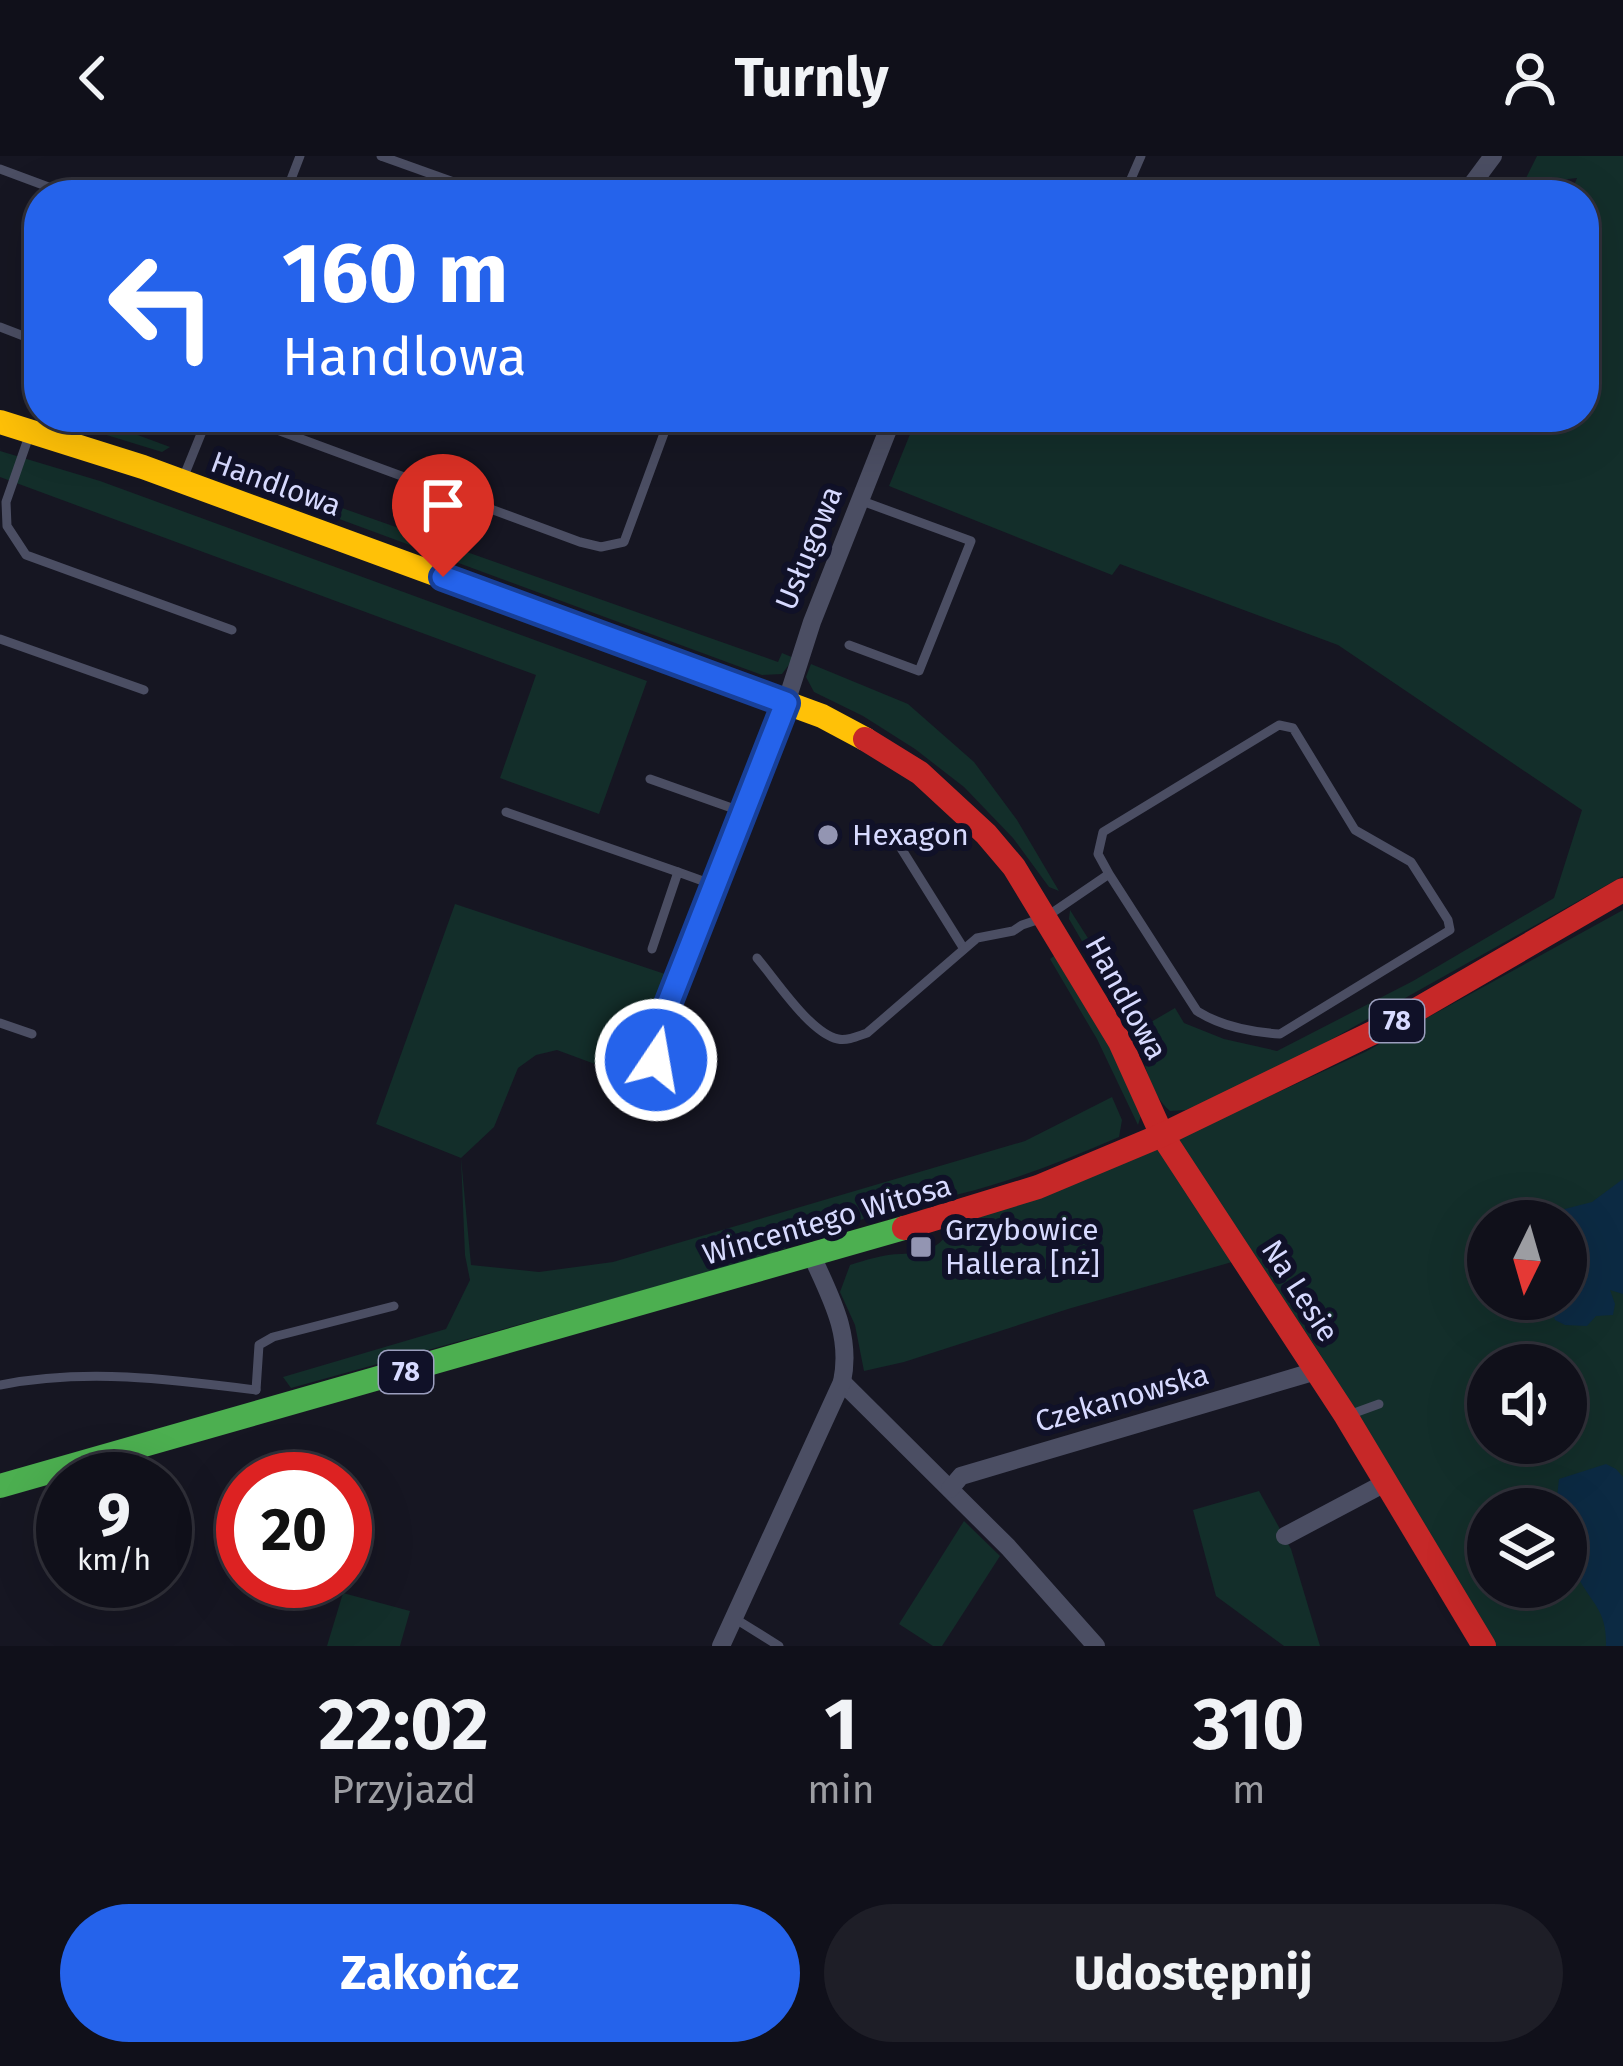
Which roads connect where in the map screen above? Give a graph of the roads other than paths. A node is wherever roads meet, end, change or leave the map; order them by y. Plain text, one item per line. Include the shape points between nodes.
1 (381, 156) edge
2 (448, 180) edge
3 (31, 432) edge
4 (34, 432) edge
5 (201, 432) edge
6 (283, 432) edge
7 (664, 432) edge
8 (887, 432) edge
9 (182, 482) junction
10 (860, 500) junction
11 (232, 630) dead end
12 (0, 639) edge
13 (849, 645) dead end
14 (144, 690) dead end
15 (786, 703) junction
16 (650, 779) dead end
17 (506, 812) dead end
18 (743, 812) junction
19 (899, 845) dead end
20 (678, 872) junction
21 (1109, 874) junction
22 (713, 885) junction
23 (1623, 890) edge
24 (1046, 917) junction
25 (652, 949) dead end
26 (964, 949) junction
27 (757, 958) dead end
28 (0, 1023) edge
29 (32, 1034) dead end
30 (665, 1070) dead end
31 (1162, 1135) junction
32 (812, 1256) junction
33 (394, 1306) dead end
34 (1316, 1371) junction
35 (842, 1382) junction
36 (0, 1385) edge
37 (259, 1401) junction
38 (1379, 1404) dead end
39 (1346, 1416) junction
40 (1385, 1483) junction
41 (0, 1486) edge
42 (950, 1489) junction
43 (1285, 1536) dead end
44 (734, 1618) junction
45 (721, 1646) edge
46 (779, 1646) edge
47 (1096, 1646) edge
48 (1484, 1646) edge

1 - 2 lane
3 - 11 lane via 6,502 7,526 26,555
4 - 9 street, Handlowa
5 - 9 lane
6 - 7 lane via 601,547 624,542
8 - 10 street, Usługowa
9 - 15 street, Handlowa
10 - 13 lane via 971,541 919,671
10 - 15 street, Usługowa
12 - 14 lane
15 - 18 lane
15 - 24 street, Handlowa via 878,745 952,800 1014,867
16 - 18 lane
17 - 20 lane
18 - 22 lane
19 - 26 lane
20 - 22 lane
20 - 25 lane
21 - 21 lane via 1197,1012 1254,1033 1280,1034 1450,930 1411,862 1354,830 1294,728 1279,724 1103,832 1098,854
21 - 24 lane
22 - 30 lane via 652,1045
23 - 31 street, Wincentego Witosa / 78 via 1399,1020
24 - 26 lane
24 - 31 street, Handlowa via 1120,1042
26 - 27 lane via 851,1039 815,1027
28 - 29 lane
31 - 32 street, Wincentego Witosa / 78 via 1038,1187
31 - 34 street, Na Lesie
32 - 35 street via 842,1324
32 - 37 street, Wincentego Witosa / 78
33 - 37 lane via 259,1345
34 - 39 street, Na Lesie
34 - 42 street, Czekanowska via 961,1477
35 - 42 street
35 - 44 street
36 - 37 lane via 151,1377
37 - 41 street, Wincentego Witosa / 78
38 - 39 lane
39 - 40 street, Na Lesie
40 - 43 street
40 - 48 street, Na Lesie
42 - 47 street
44 - 45 street
44 - 46 lane

